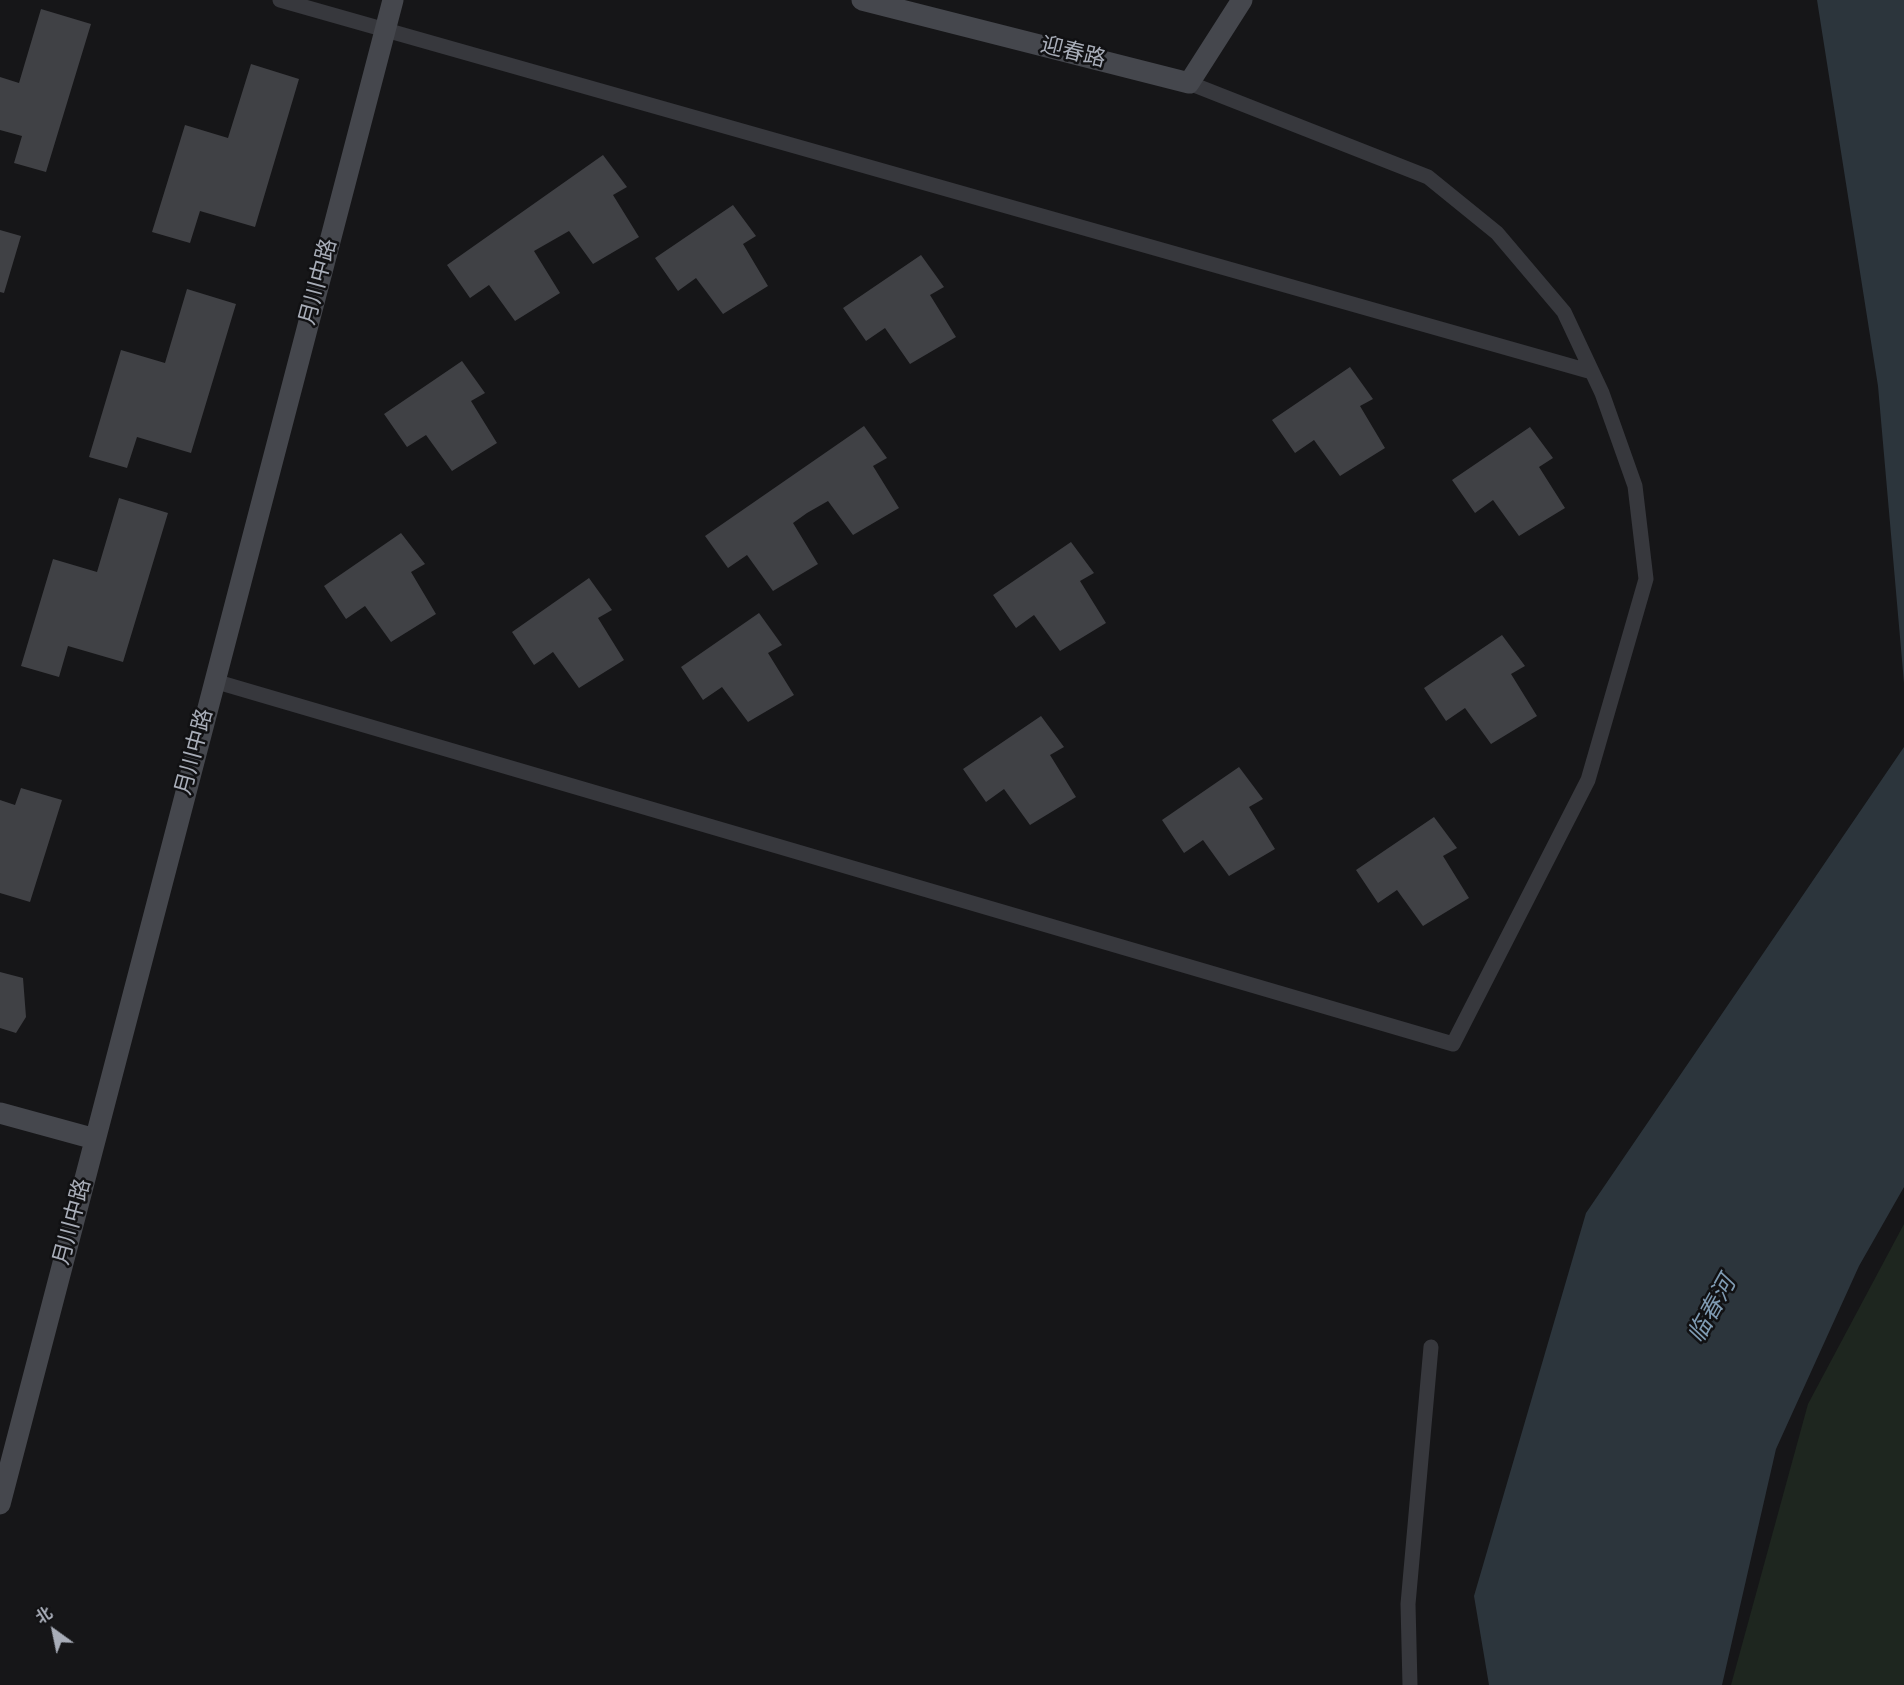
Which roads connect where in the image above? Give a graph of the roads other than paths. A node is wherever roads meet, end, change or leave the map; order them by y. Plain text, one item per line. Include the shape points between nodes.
1 (280, 0) edge
2 (393, 0) edge
3 (862, 0) edge
4 (1242, 0) edge
5 (386, 30) junction
6 (1189, 83) junction
7 (1592, 372) junction
8 (214, 681) junction
9 (0, 1113) edge
10 (95, 1139) junction
11 (1431, 1347) dead end
12 (0, 1504) edge
13 (1410, 1685) edge

1 - 5 street
2 - 5 street, 月川中路
3 - 6 street, 迎春路
4 - 6 street
5 - 7 street
5 - 8 street, 月川中路
6 - 7 street via 1428,177 1497,233 1564,312
7 - 8 street via 1635,486 1646,579 1588,780 1453,1044
8 - 10 street, 月川中路
9 - 10 street
10 - 12 street, 月川中路
11 - 13 street via 1408,1604

